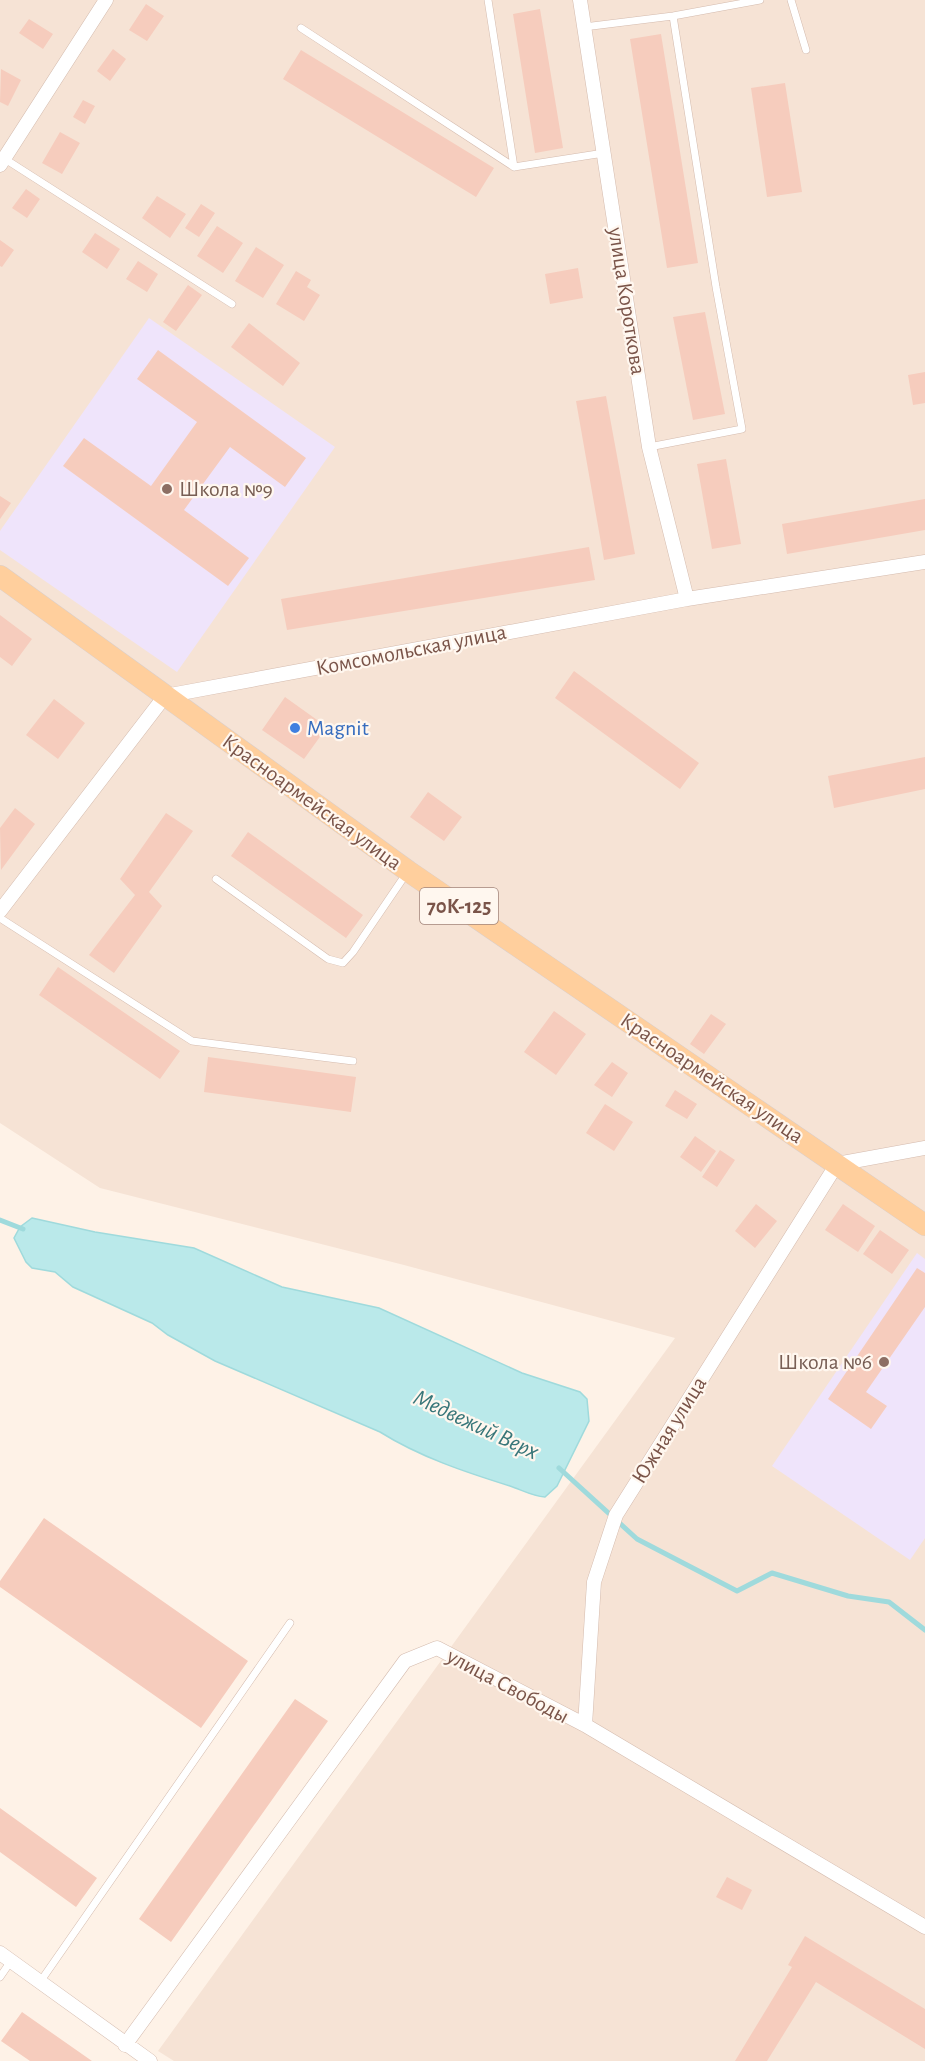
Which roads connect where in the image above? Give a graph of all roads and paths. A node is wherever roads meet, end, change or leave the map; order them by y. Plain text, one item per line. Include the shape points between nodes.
1 (106, 0) edge
2 (488, 0) edge
3 (580, 0) edge
4 (760, 0) edge
5 (791, 0) edge
6 (673, 16) junction
7 (584, 27) junction
8 (301, 28) dead end
9 (806, 50) dead end
10 (604, 153) junction
11 (2, 162) edge
12 (514, 167) junction
13 (232, 304) dead end
14 (649, 447) junction
15 (925, 562) edge
16 (0, 576) edge
17 (687, 599) junction
18 (165, 696) junction
19 (408, 871) junction
20 (216, 879) dead end
21 (0, 911) edge
22 (0, 918) edge
23 (353, 1061) dead end
24 (925, 1148) edge
25 (837, 1164) junction
26 (925, 1225) edge
27 (290, 1623) dead end
28 (585, 1725) junction
29 (925, 1927) edge
30 (5, 1957) edge
31 (0, 1977) edge
32 (40, 1982) junction
33 (125, 2045) junction
34 (150, 2061) edge

1 - 11 street
2 - 12 lane
3 - 7 street, улица Короткова
4 - 6 lane
5 - 9 lane
6 - 7 lane
6 - 14 lane via 742,429
7 - 10 street, улица Короткова
8 - 12 lane
10 - 12 lane
10 - 14 street, улица Короткова
11 - 13 lane
14 - 17 street, улица Короткова
15 - 17 street, Комсомольская улица
16 - 18 main road, Красноармейская улица / 70К-125
17 - 18 street, Комсомольская улица
18 - 19 main road, Красноармейская улица / 70К-125
18 - 21 street
19 - 20 lane via 343,963 328,959
19 - 25 main road, Красноармейская улица / 70К-125
22 - 23 lane via 192,1041
24 - 25 street
25 - 26 main road, Красноармейская улица / 70К-125
25 - 28 street, Южная улица via 616,1515 594,1582
27 - 32 lane
28 - 29 street, улица Свободы
28 - 33 street, улица Свободы via 437,1648 405,1660
30 - 31 lane
30 - 32 street
32 - 33 street
33 - 34 street

